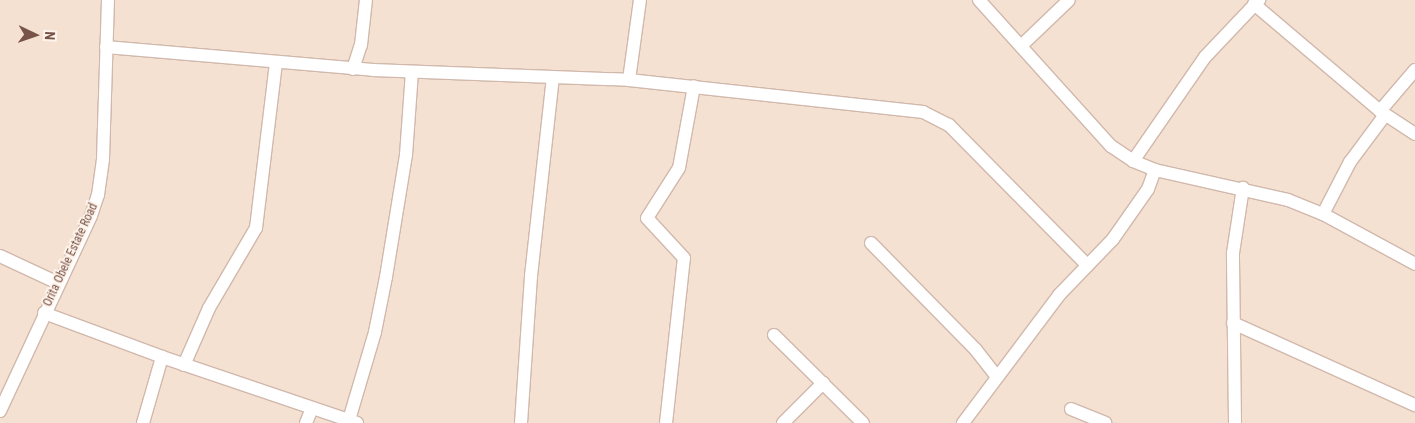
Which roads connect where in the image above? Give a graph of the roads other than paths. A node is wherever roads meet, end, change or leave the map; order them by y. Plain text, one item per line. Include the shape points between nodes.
1 (108, 0) edge
2 (366, 0) edge
3 (640, 0) edge
4 (979, 0) edge
5 (1069, 0) edge
6 (1256, 2) edge
7 (106, 46) junction
8 (1021, 46) junction
9 (276, 62) junction
10 (352, 69) junction
11 (1415, 70) edge
12 (412, 72) junction
13 (553, 78) junction
14 (629, 80) junction
15 (694, 86) junction
16 (1382, 113) junction
17 (1415, 134) edge
18 (1133, 161) junction
19 (1155, 170) junction
20 (1243, 188) junction
21 (1323, 214) junction
22 (871, 243) dead end
23 (0, 256) edge
24 (1415, 264) edge
25 (1087, 265) junction
26 (58, 283) junction
27 (44, 312) junction
28 (1233, 323) junction
29 (774, 334) dead end
30 (162, 357) junction
31 (184, 365) junction
32 (997, 377) junction
33 (823, 383) junction
34 (1415, 404) edge
35 (312, 408) junction
36 (1071, 409) dead end
37 (0, 411) edge
38 (353, 422) edge
39 (143, 423) edge
40 (306, 423) edge
41 (521, 423) edge
42 (666, 423) edge
43 (783, 423) edge
44 (863, 423) edge
45 (964, 423) edge
46 (1105, 423) edge
47 (1235, 423) edge

1 - 7 street, Orita Obele Estate Road
2 - 10 street via 361,45
3 - 14 street
4 - 8 street
5 - 8 street
6 - 16 street
6 - 18 street via 1205,57
7 - 9 street
7 - 26 street, Orita Obele Estate Road via 103,159 98,195
8 - 18 street via 1111,146
9 - 10 street
9 - 31 street via 256,228 209,308
10 - 12 street
11 - 16 street
12 - 13 street
12 - 38 street via 406,155 386,278
13 - 14 street
13 - 41 street via 531,276
14 - 15 street
15 - 25 street via 905,110 937,117 1016,190
15 - 42 street via 680,168 647,218 684,258
16 - 17 street
16 - 21 street via 1350,162
18 - 19 street
19 - 20 street
19 - 25 street via 1148,189 1118,232
20 - 21 street
20 - 28 street via 1233,253
21 - 24 street
22 - 32 street via 976,350
23 - 26 street
25 - 32 street via 1034,325
26 - 27 street, Orita Obele Estate Road
27 - 30 street
27 - 37 street, Orita Obele Estate Road
28 - 34 street
28 - 47 street
29 - 33 street
30 - 31 street
30 - 39 street
31 - 35 street
32 - 45 street
33 - 43 street
33 - 44 street
35 - 38 street
35 - 40 street
36 - 46 street

